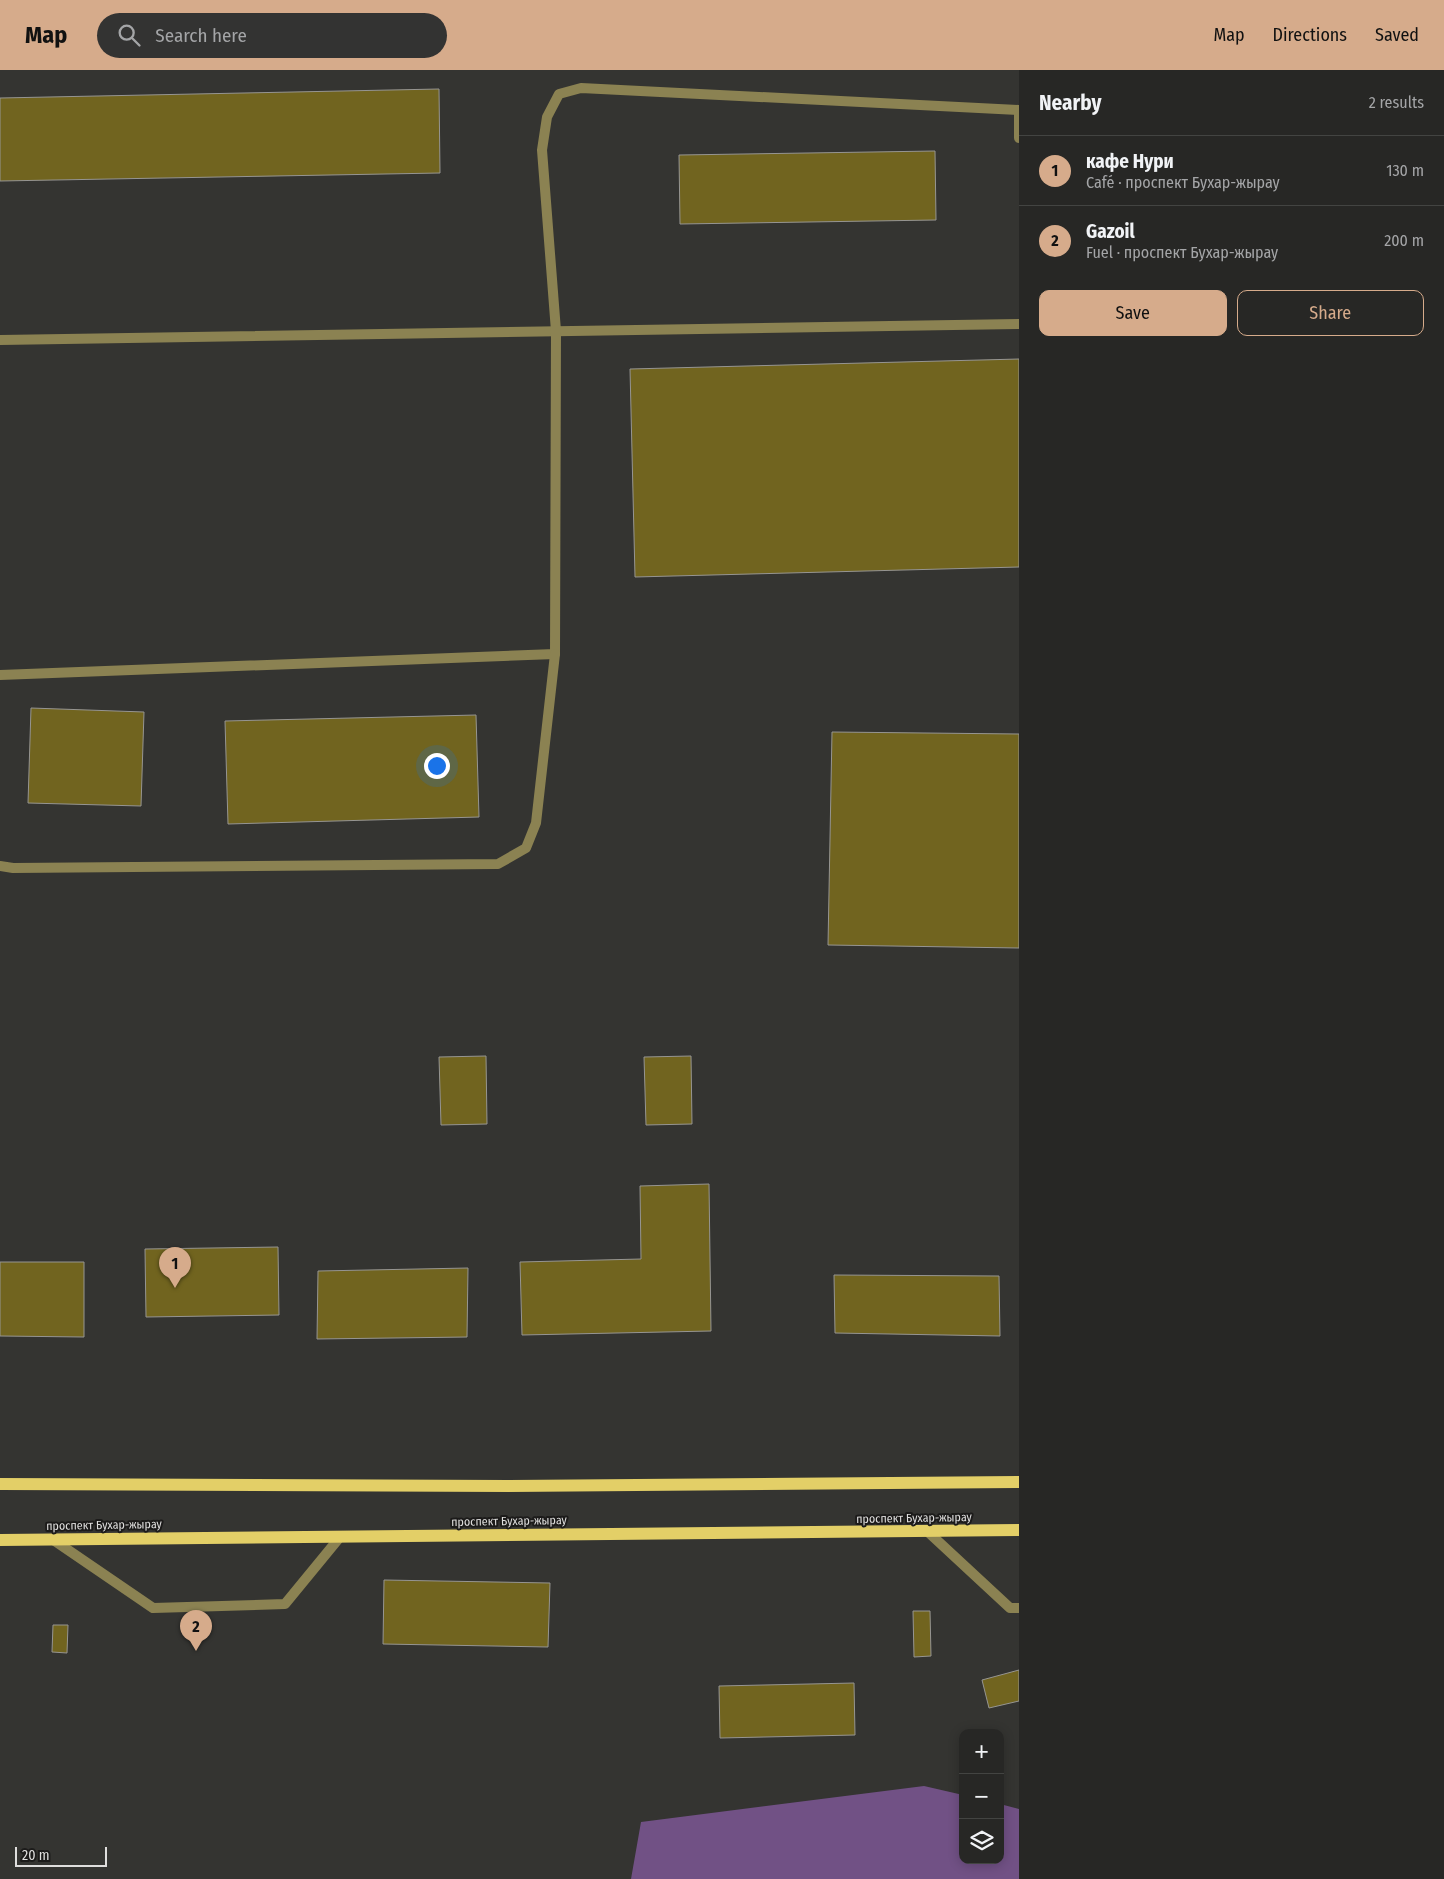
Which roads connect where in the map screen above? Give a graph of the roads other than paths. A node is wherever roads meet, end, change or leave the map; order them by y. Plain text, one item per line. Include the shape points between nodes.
1 (1019, 110) edge
2 (1019, 138) edge
3 (1019, 324) edge
4 (556, 331) junction
5 (0, 340) edge
6 (555, 654) junction
7 (0, 675) edge
8 (0, 866) edge
9 (1019, 1482) edge
10 (0, 1484) edge
11 (1019, 1530) edge
12 (927, 1531) junction
13 (340, 1537) junction
14 (52, 1539) junction
15 (0, 1540) edge
16 (1019, 1608) edge

1 - 2 lane
1 - 4 lane via 581,88 559,94 547,117 542,150
3 - 4 lane
4 - 5 lane
4 - 6 lane
6 - 7 lane
6 - 8 lane via 536,823 526,848 498,864
9 - 10 main road via 508,1486
11 - 12 main road, проспект Бухар-жырау
12 - 13 main road, проспект Бухар-жырау
12 - 16 lane via 1010,1608
13 - 14 main road, проспект Бухар-жырау
13 - 14 lane via 285,1604 153,1608
14 - 15 main road, проспект Бухар-жырау

